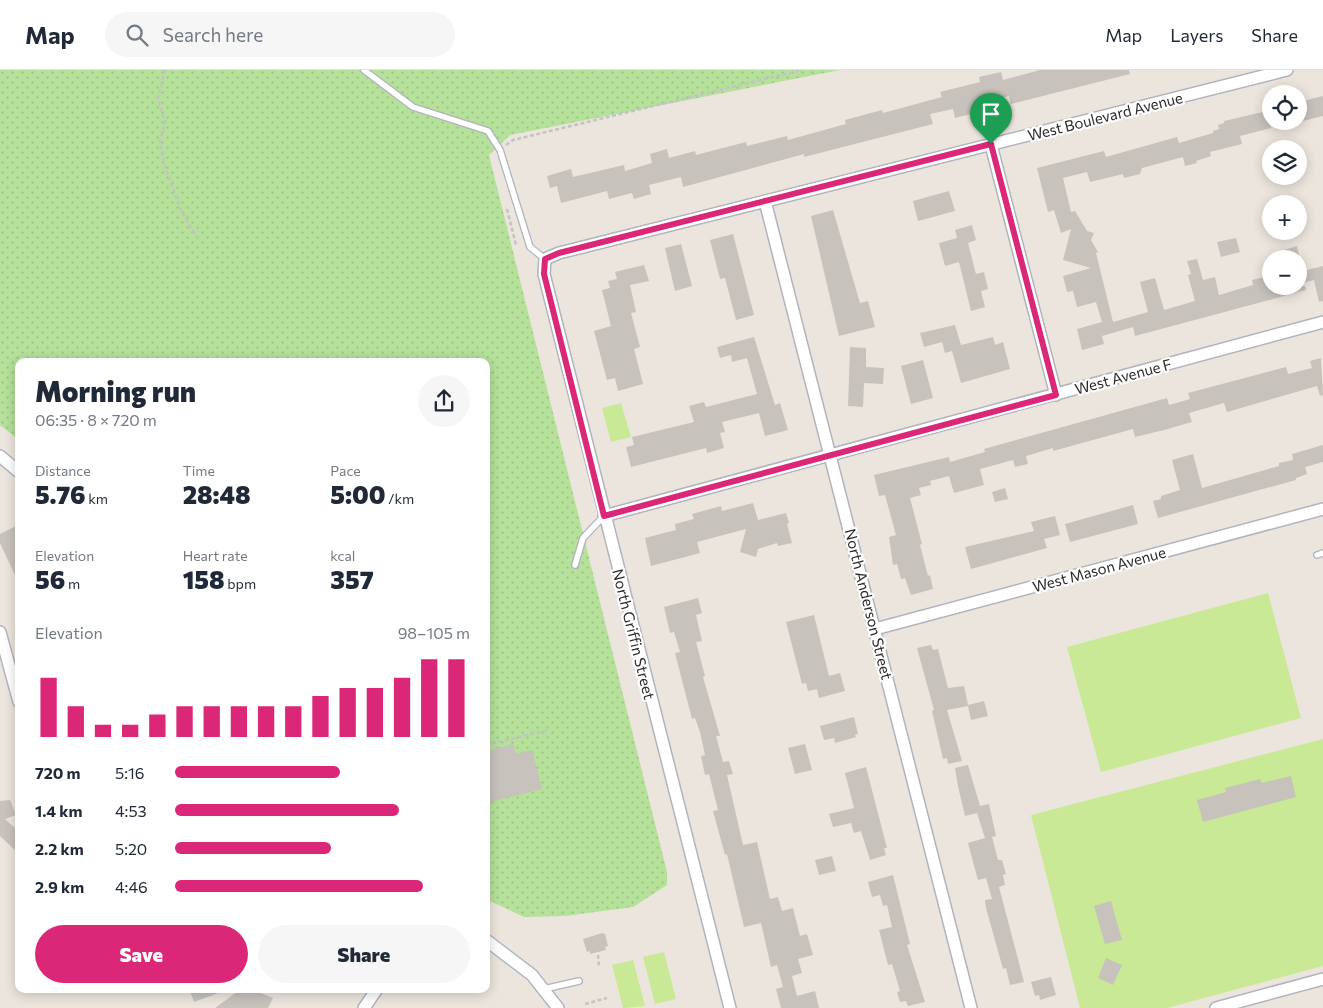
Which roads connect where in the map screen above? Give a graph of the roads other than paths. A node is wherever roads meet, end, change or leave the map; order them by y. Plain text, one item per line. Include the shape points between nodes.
1 (364, 70) edge
2 (1288, 70) edge
3 (991, 144) junction
4 (765, 201) junction
5 (545, 259) junction
6 (1323, 322) edge
7 (1056, 395) junction
8 (830, 454) junction
9 (0, 456) edge
10 (15, 469) edge
11 (1323, 509) edge
12 (604, 516) junction
13 (575, 565) dead end
14 (875, 629) junction
15 (0, 632) edge
16 (15, 687) edge
17 (490, 943) edge
18 (1323, 979) edge
19 (579, 981) dead end
20 (544, 989) junction
21 (374, 993) edge
22 (364, 1008) edge
23 (558, 1008) edge
24 (730, 1008) edge
25 (971, 1008) edge
26 (1216, 1008) edge

1 - 5 lane via 414,106 488,132 500,150 530,247
2 - 3 street, West Boulevard Avenue
3 - 4 street, West Boulevard Avenue
3 - 7 street
4 - 5 street, West Boulevard Avenue
4 - 8 street, North Anderson Street
5 - 12 street, North Griffin Street via 544,274
6 - 7 street, West Avenue F
7 - 8 street, West Avenue F
8 - 12 street, West Avenue F
8 - 14 street, North Anderson Street
9 - 10 street
11 - 14 street, West Mason Avenue
12 - 13 lane via 583,538
12 - 24 street, North Griffin Street
14 - 25 street, North Anderson Street
15 - 16 street
17 - 20 street via 532,975
18 - 26 street
19 - 20 lane
20 - 23 street
21 - 22 street

